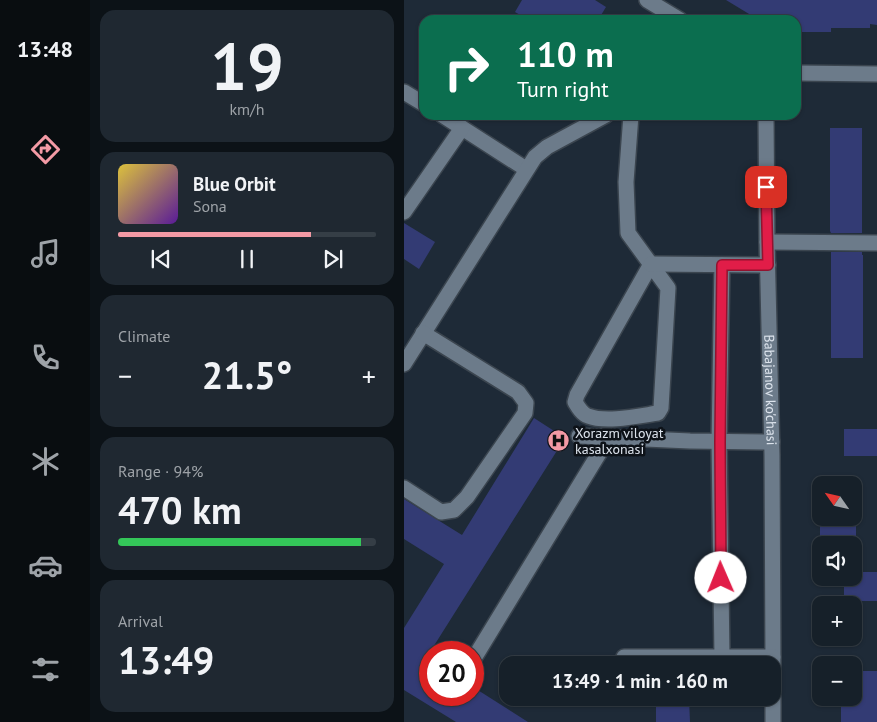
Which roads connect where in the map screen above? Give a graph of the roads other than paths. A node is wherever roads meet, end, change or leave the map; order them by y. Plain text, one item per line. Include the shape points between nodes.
1 (647, 0) edge
2 (672, 15) edge
3 (801, 73) edge
4 (877, 74) edge
5 (404, 92) edge
6 (419, 101) edge
7 (450, 120) edge
8 (597, 120) edge
9 (631, 120) edge
10 (766, 120) edge
11 (462, 128) junction
12 (526, 169) junction
13 (404, 212) edge
14 (767, 242) junction
15 (877, 243) edge
16 (651, 264) junction
17 (722, 265) junction
18 (768, 265) junction
19 (424, 333) junction
20 (404, 364) edge
21 (578, 436) dead end
22 (609, 437) junction
23 (720, 442) junction
24 (772, 442) junction
25 (404, 488) edge
26 (484, 642) edge
27 (722, 656) edge
28 (773, 656) edge
29 (773, 706) edge
30 (773, 722) edge

1 - 2 street
3 - 4 street
5 - 6 street
7 - 11 street
8 - 12 street via 547,147
9 - 16 street via 626,182 628,233
10 - 14 street, Babajanov ko'chasi
11 - 12 street
11 - 13 street
12 - 19 street
14 - 15 street
14 - 18 street, Babajanov ko'chasi
16 - 16 street via 577,395 575,402 586,416 637,416 658,413 661,408 668,288
16 - 17 street
17 - 18 street
17 - 23 street
18 - 24 street, Babajanov ko'chasi
19 - 20 street
19 - 25 street via 518,392 526,403 525,412 467,497 454,510 440,512
21 - 22 street
22 - 23 street
22 - 26 street
23 - 24 street
23 - 27 street
24 - 28 street, Babajanov ko'chasi
29 - 30 street

